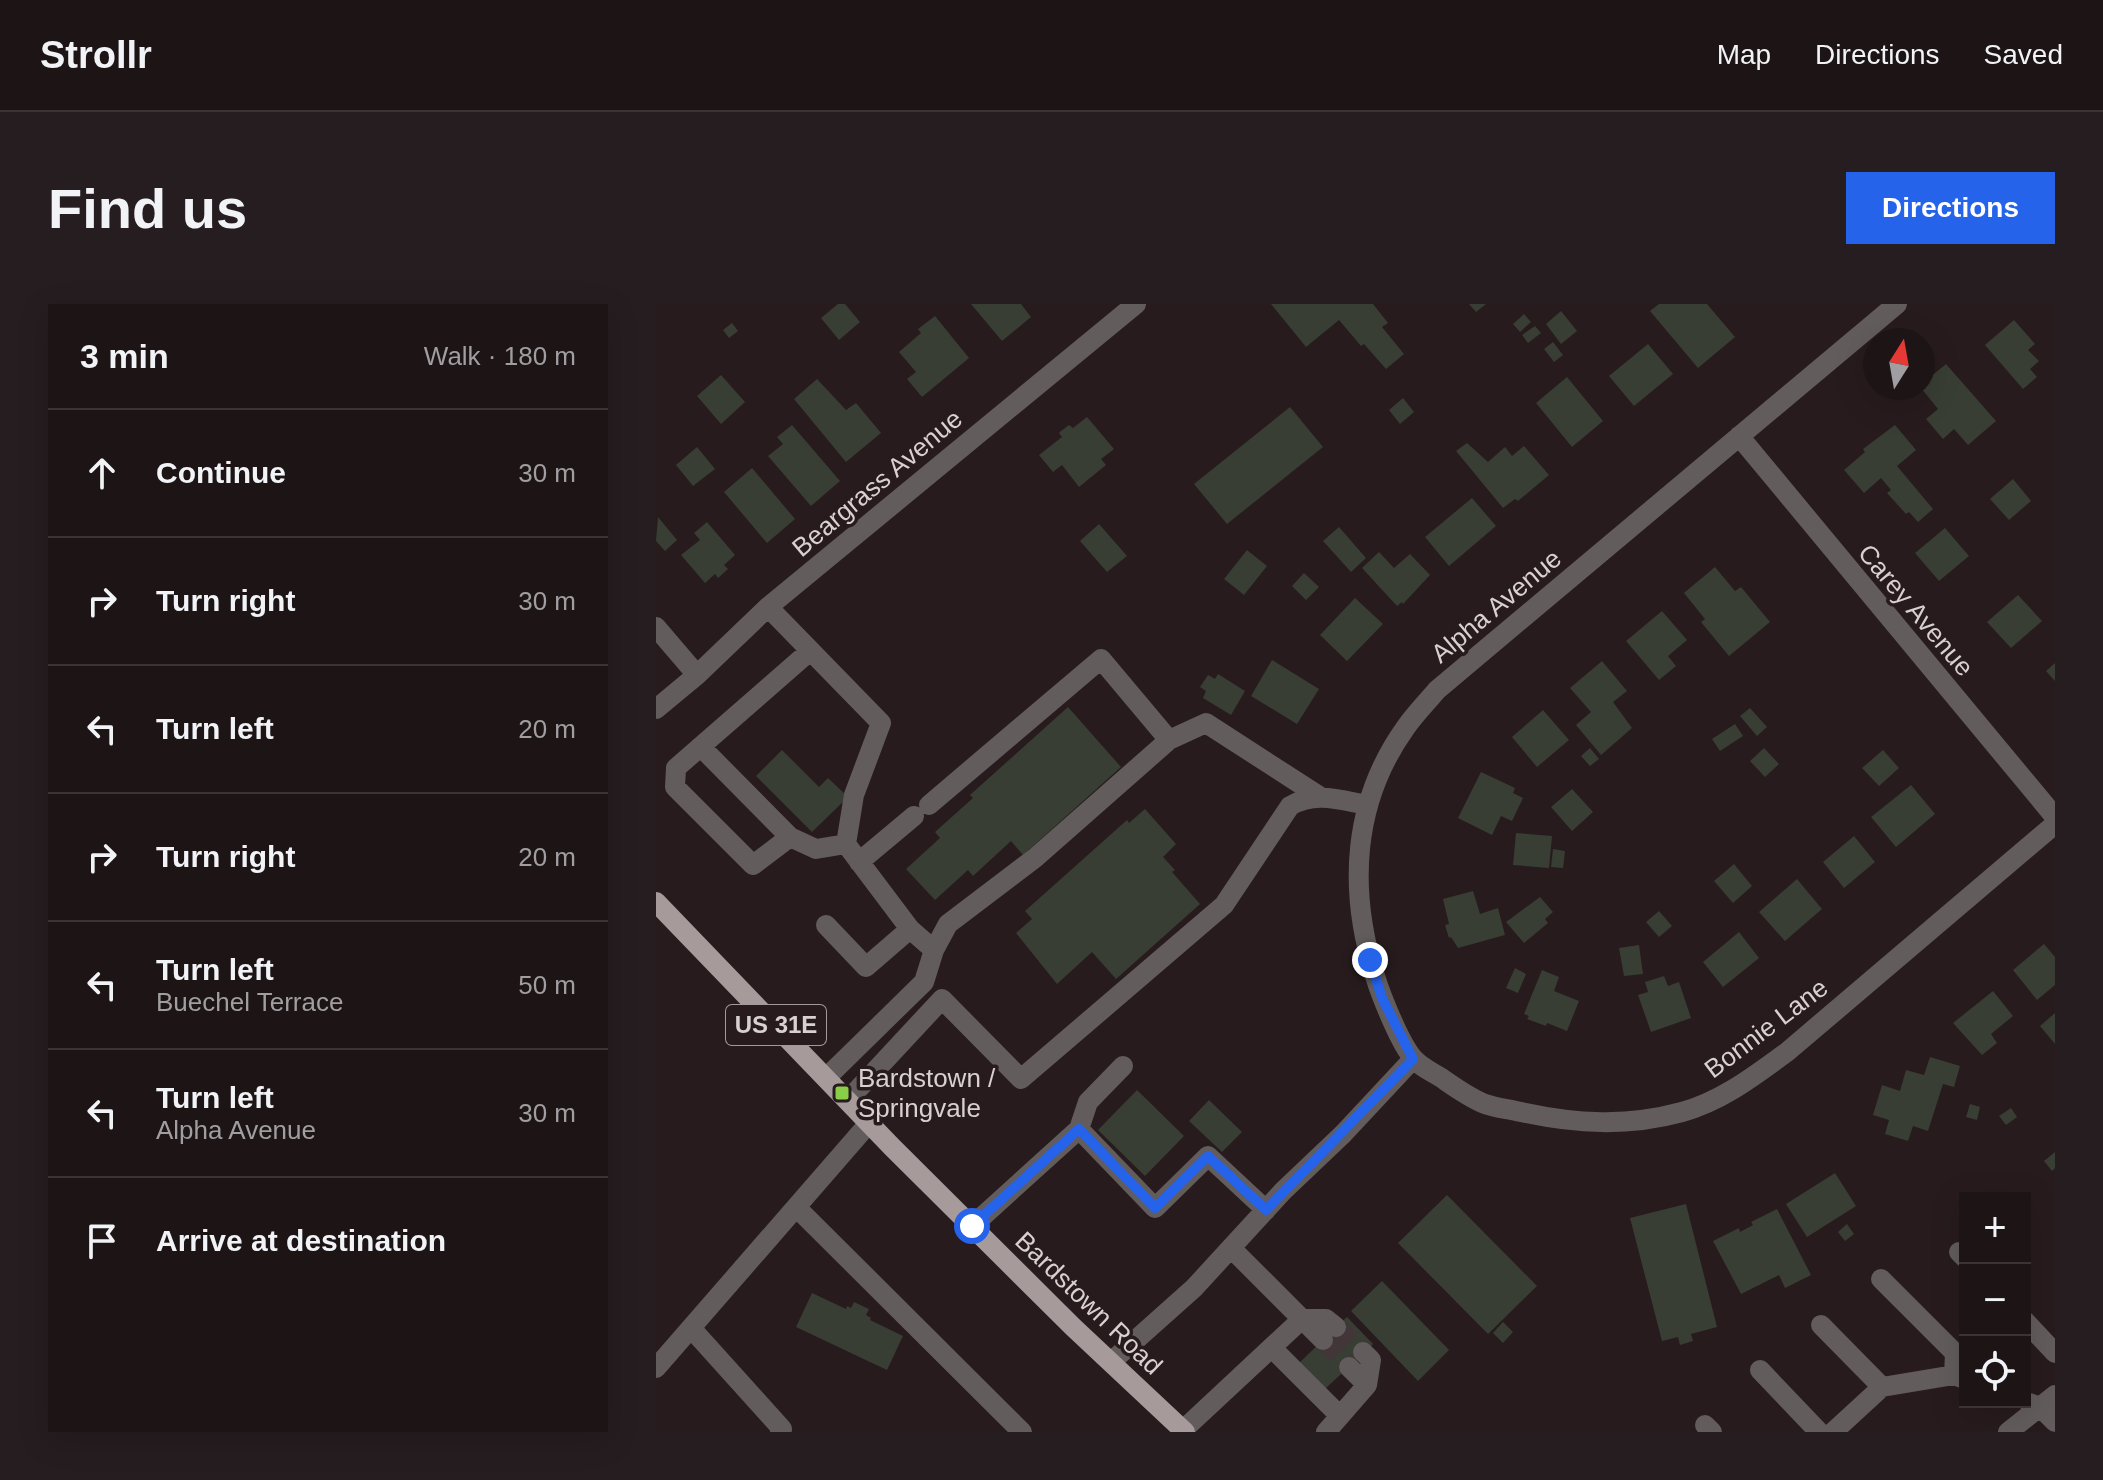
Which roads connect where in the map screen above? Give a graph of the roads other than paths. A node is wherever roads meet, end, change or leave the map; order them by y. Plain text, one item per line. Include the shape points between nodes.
1 (1136, 304) edge
2 (1897, 304) edge
3 (1739, 436) junction
4 (768, 607) junction
5 (656, 627) edge
6 (810, 651) junction
7 (697, 675) junction
8 (656, 709) edge
9 (1169, 740) junction
10 (701, 747) junction
11 (1319, 796) junction
12 (1367, 805) junction
13 (2055, 817) edge
14 (2055, 824) edge
15 (790, 837) junction
16 (846, 844) junction
17 (859, 862) junction
18 (656, 902) edge
19 (826, 925) dead end
20 (910, 929) junction
21 (934, 950) junction
22 (924, 982) junction
23 (942, 999) junction
24 (1413, 1059) junction
25 (1123, 1066) dead end
26 (827, 1077) junction
27 (848, 1100) junction
28 (870, 1122) junction
29 (1079, 1129) junction
30 (796, 1207) junction
31 (1266, 1210) junction
32 (972, 1226) junction
33 (1232, 1249) junction
34 (1881, 1279) dead end
35 (1302, 1319) junction
36 (1821, 1325) dead end
37 (2031, 1327) edge
38 (691, 1328) junction
39 (1329, 1334) tunnel mouth
40 (1272, 1348) junction
41 (2055, 1353) edge
42 (1356, 1360) tunnel mouth
43 (1111, 1362) junction
44 (656, 1368) edge
45 (1760, 1370) dead end
46 (1959, 1372) edge
47 (1959, 1377) edge
48 (1882, 1387) junction
49 (2040, 1401) edge
50 (1340, 1416) junction
51 (2055, 1422) edge
52 (1184, 1431) edge
53 (780, 1432) edge
54 (1022, 1432) edge
55 (1326, 1432) edge
56 (1819, 1432) edge
57 (1833, 1432) edge
58 (2008, 1432) edge

1 - 4 street, Beargrass Avenue
2 - 3 street, Alpha Avenue
3 - 12 street, Alpha Avenue via 1437,690 1381,768
3 - 13 street, Carey Avenue
4 - 6 street
4 - 7 street, Beargrass Avenue
5 - 7 street
6 - 10 street
6 - 16 street via 881,723 854,795
7 - 8 street, Beargrass Avenue
9 - 11 street via 1206,723
9 - 17 street via 1101,659
9 - 21 street via 1035,858 948,924
10 - 15 street
10 - 15 street via 676,768 675,787 753,865
11 - 12 street
11 - 23 street via 1290,806 1224,905 1021,1079
12 - 24 street, Alpha Avenue via 1358,849 1364,935 1382,998
14 - 24 street, Bonnie Lane via 1787,1052 1740,1086 1684,1112 1632,1122 1556,1120 1485,1104
15 - 16 street via 816,849
16 - 17 street
17 - 20 street
18 - 26 main road, Bardstown Road / US 31E
19 - 20 street via 866,967
20 - 21 street
21 - 22 street
22 - 23 street
22 - 26 street
23 - 27 street
24 - 31 street
25 - 29 street via 1088,1102
26 - 27 main road, Bardstown Road / US 31E
27 - 28 main road, Bardstown Road / US 31E
28 - 30 street
28 - 32 main road, Bardstown Road / US 31E
29 - 31 street via 1155,1208 1208,1156
29 - 32 street
30 - 38 street
30 - 54 street
31 - 33 street
32 - 43 main road, Bardstown Road / US 31E
33 - 35 street
33 - 43 street
34 - 46 street via 1955,1353
35 - 39 street
35 - 40 street
36 - 48 street
37 - 41 street
38 - 44 street
38 - 53 street
40 - 50 street
40 - 52 street
42 - 50 street via 1367,1385
43 - 52 main road, Bardstown Road / US 31E
45 - 56 street
47 - 48 street
48 - 57 street
49 - 51 street
49 - 58 street
50 - 55 street

